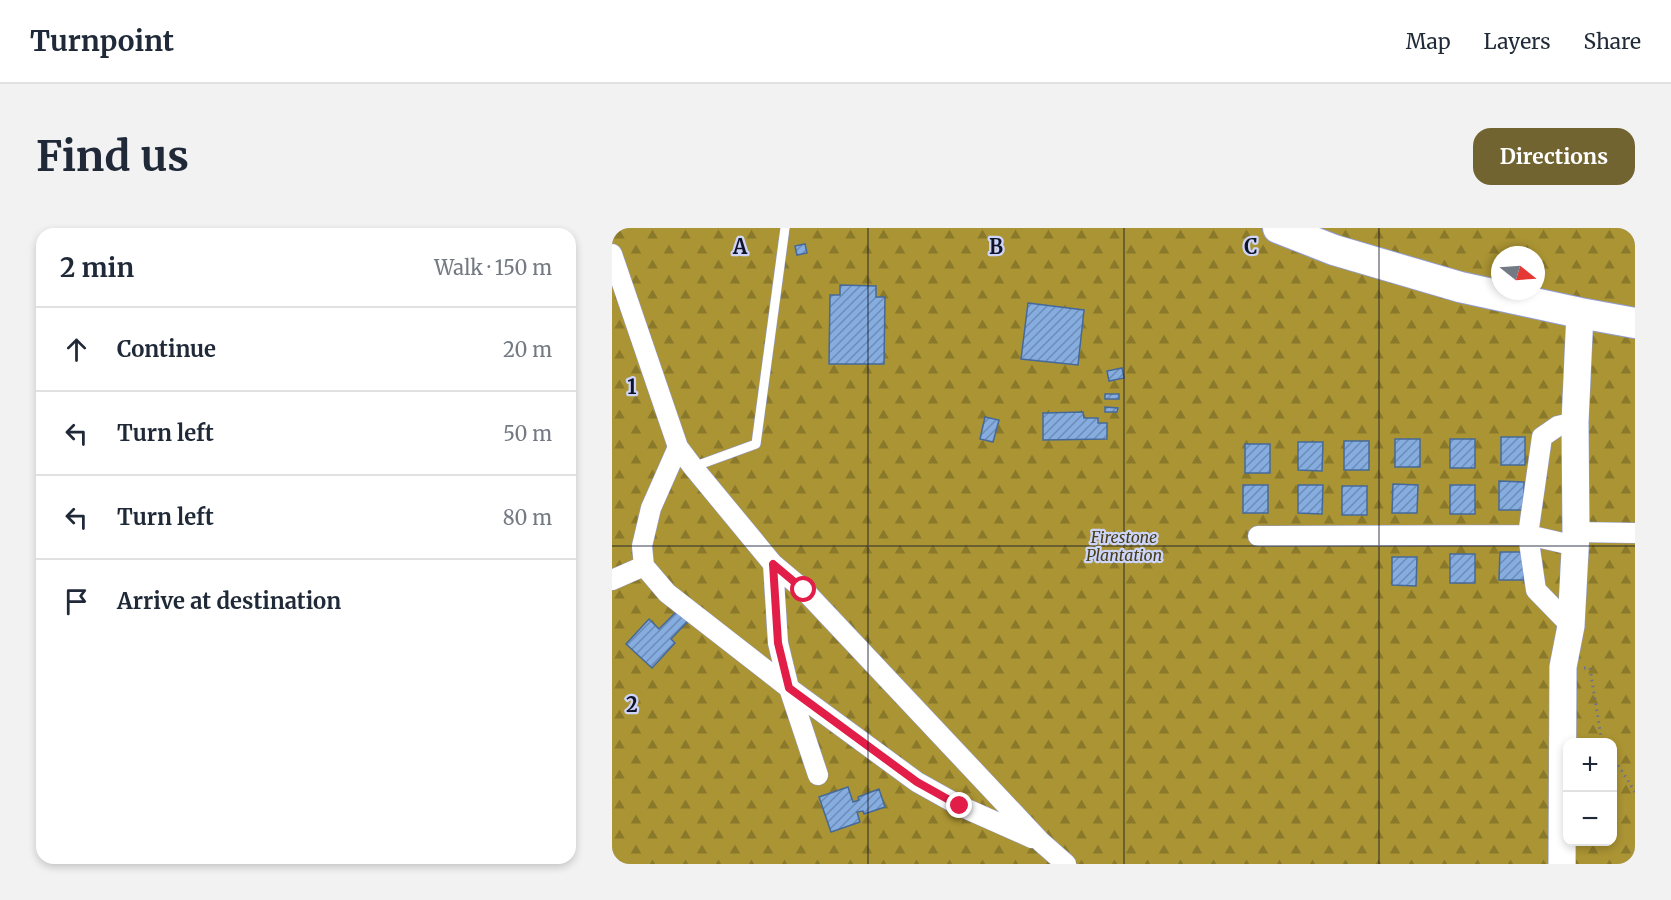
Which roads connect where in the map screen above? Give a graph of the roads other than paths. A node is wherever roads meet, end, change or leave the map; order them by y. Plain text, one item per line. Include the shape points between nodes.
1 (785, 228) edge
2 (1278, 228) edge
3 (612, 254) edge
4 (1580, 313) junction
5 (1635, 323) edge
6 (1575, 422) junction
7 (678, 447) junction
8 (693, 467) junction
9 (1635, 533) edge
10 (1528, 535) junction
11 (1258, 536) dead end
12 (1576, 539) junction
13 (773, 564) junction
14 (644, 566) junction
15 (612, 580) edge
16 (1570, 626) junction
17 (778, 643) junction
18 (745, 653) junction
19 (789, 688) junction
20 (818, 775) dead end
21 (1041, 842) junction
22 (1066, 864) edge
23 (1562, 864) edge

1 - 8 lane via 756,444
2 - 4 main road via 1334,250 1460,287
3 - 7 street
4 - 5 main road
4 - 6 street
6 - 10 street via 1558,426 1542,437
6 - 12 street
7 - 8 street
7 - 14 street via 651,508 642,546
8 - 13 street
9 - 12 street
10 - 11 street
10 - 12 street
10 - 16 street via 1536,590
12 - 16 street
13 - 17 street
13 - 21 street via 804,590
14 - 15 street
14 - 18 street via 667,592
16 - 23 street via 1563,667
17 - 18 street via 763,652
17 - 19 street
18 - 19 street
19 - 20 street
19 - 21 street via 917,782
21 - 22 street

